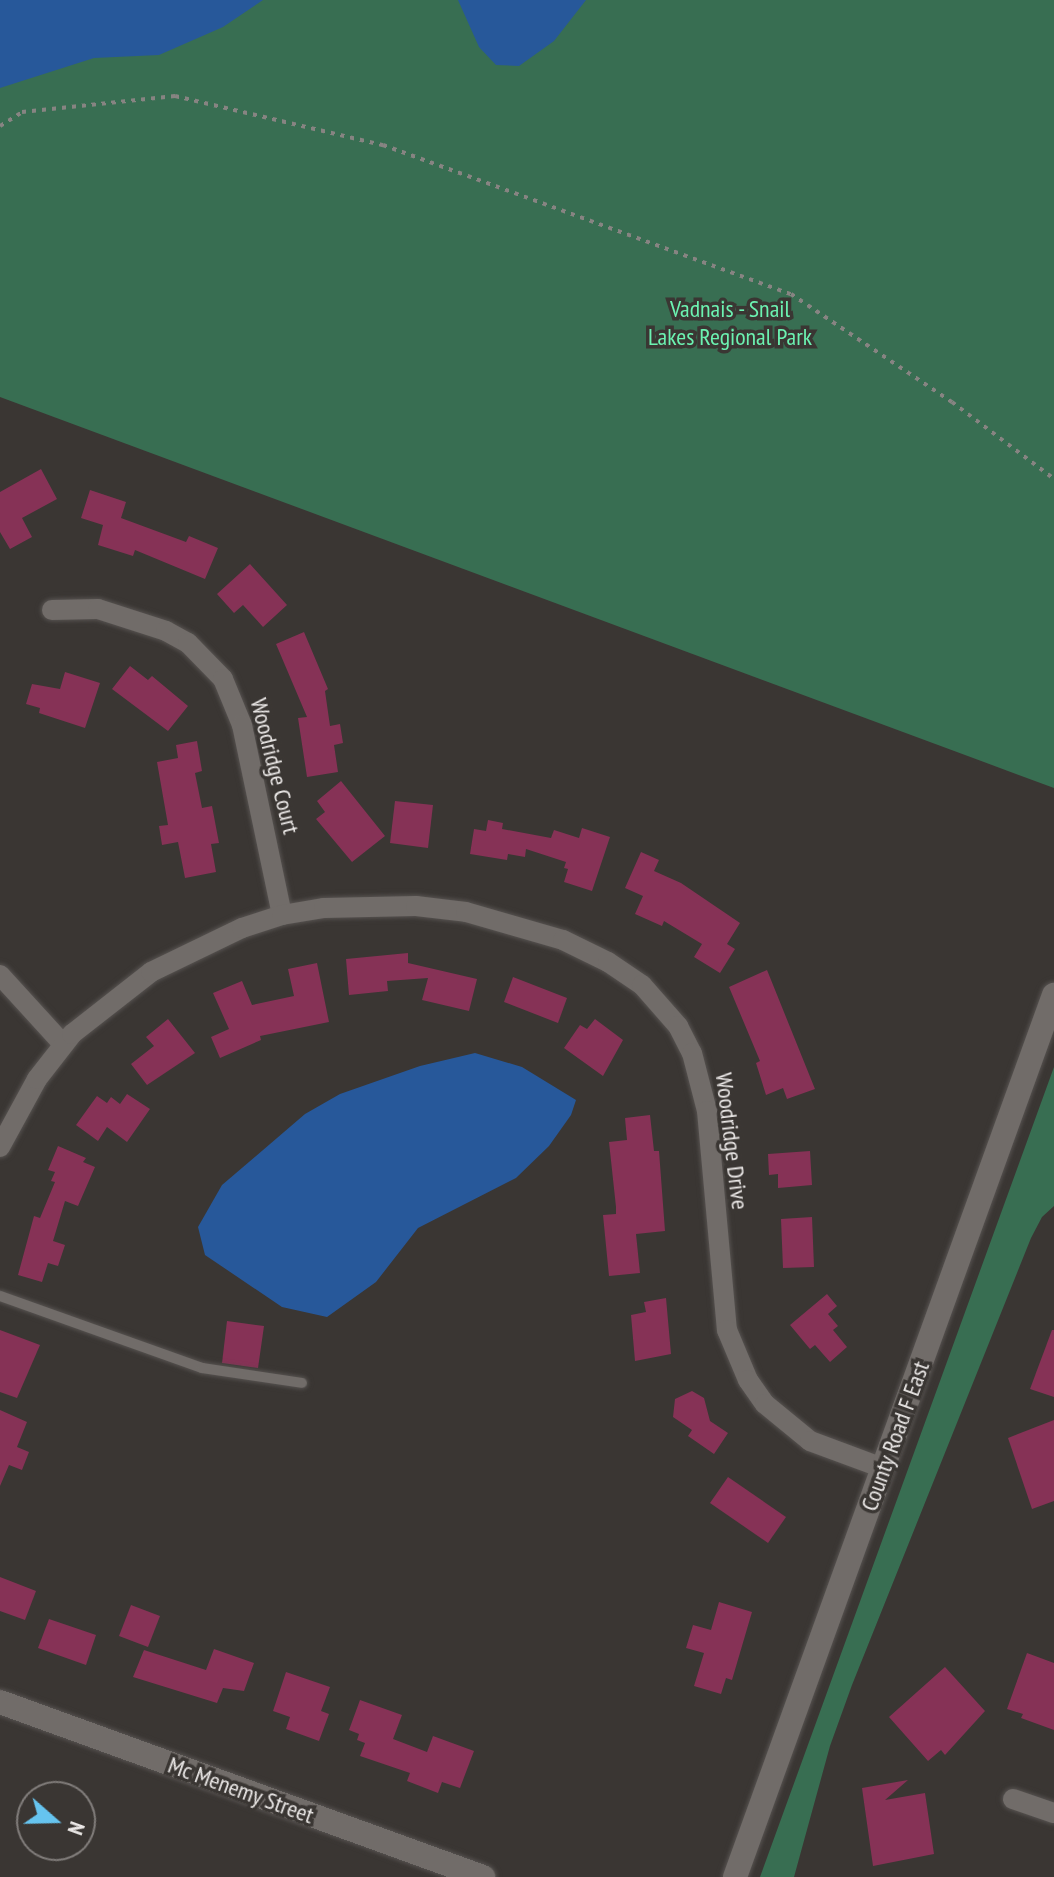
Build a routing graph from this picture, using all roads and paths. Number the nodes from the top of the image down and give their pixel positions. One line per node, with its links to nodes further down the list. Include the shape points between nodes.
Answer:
1 (0, 126): 2 (path, via 22,112 175,96 383,145 791,294 952,402)
2 (1054, 479)
3 (52, 610): 4 (street, Woodridge Court, via 98,609 166,631 188,643 223,679 242,725)
4 (282, 915): 7 (street, Woodridge Drive, via 195,947 151,972); 11 (street, Woodridge Drive, via 365,905 466,912 563,940 617,966 642,985 678,1026 702,1081 723,1305 736,1356 765,1404 786,1424 824,1447)
5 (0, 975): 7 (street)
6 (1054, 995): 11 (street, County Road F East)
7 (63, 1044): 8 (street, Woodridge Drive)
8 (0, 1147)
9 (0, 1296): 10 (lane, via 202,1368)
10 (302, 1383)
11 (883, 1468): 16 (street, County Road F East)
12 (0, 1702): 15 (street, Mc Menemy Street)
13 (1013, 1799): 14 (street)
14 (1054, 1813)
15 (483, 1877)
16 (735, 1877)

